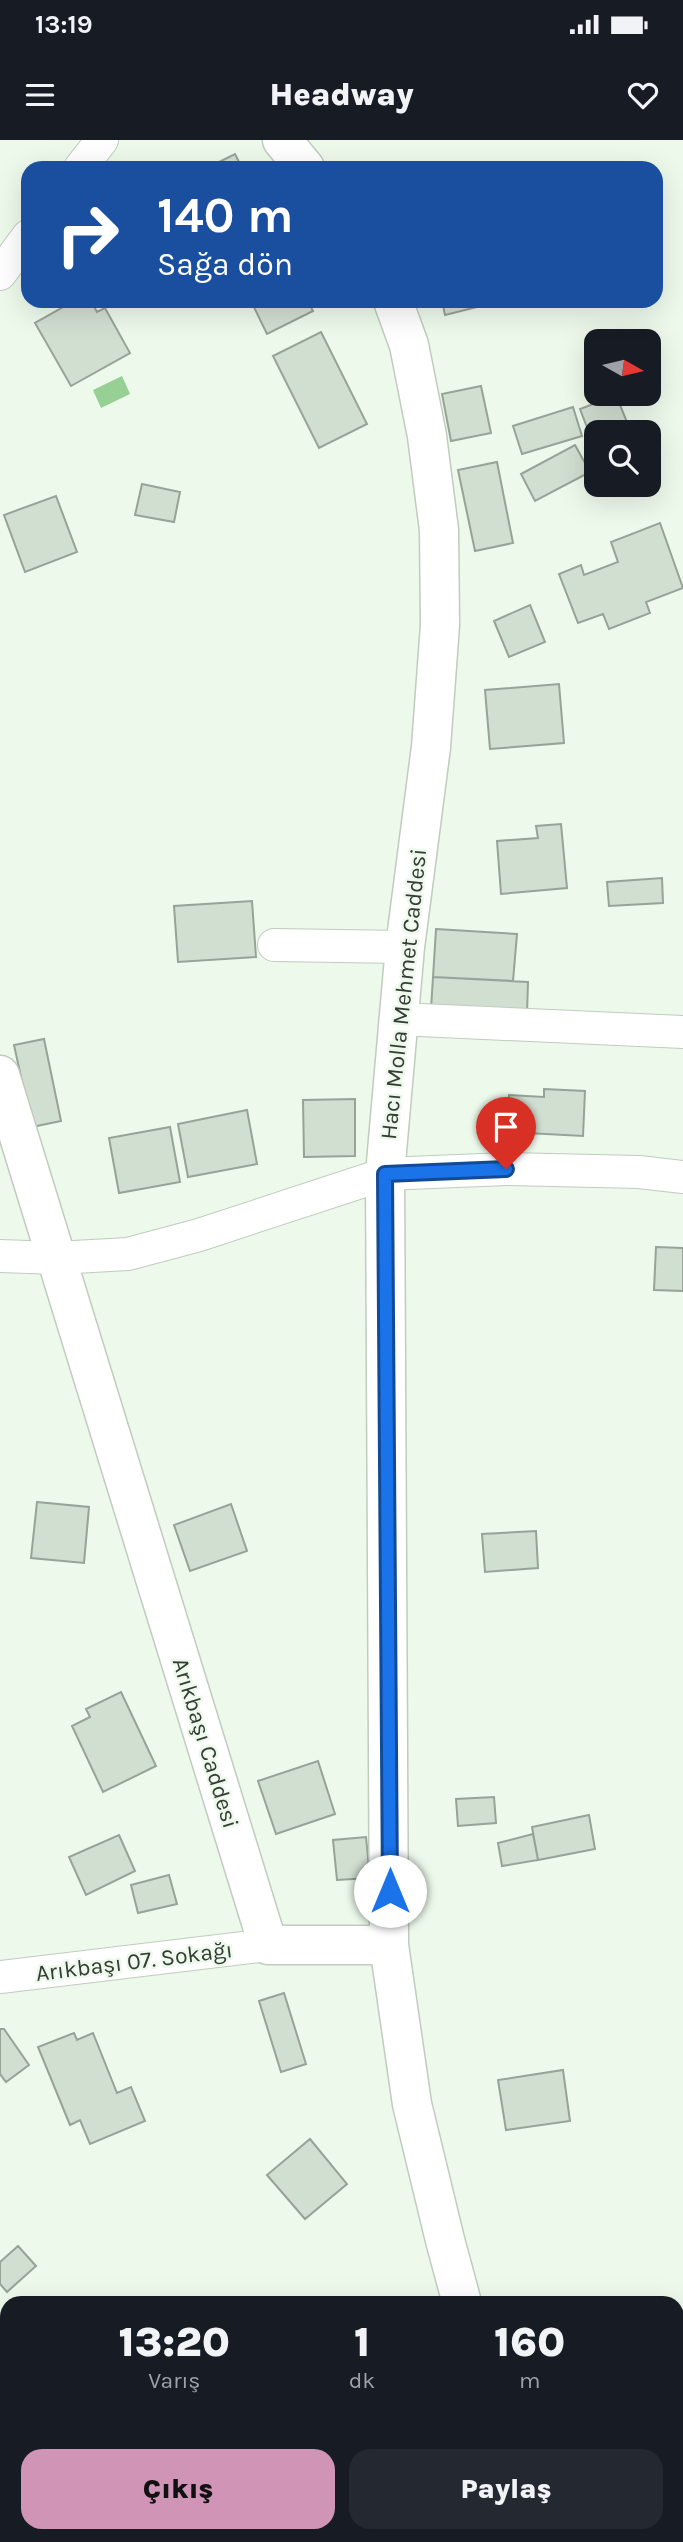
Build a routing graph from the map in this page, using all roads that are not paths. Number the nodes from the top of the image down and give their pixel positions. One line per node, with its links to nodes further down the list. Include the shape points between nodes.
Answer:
1 (102, 140): 3 (street)
2 (282, 140): 4 (street)
3 (86, 161)
4 (299, 161)
5 (21, 246): 6 (street)
6 (0, 274)
7 (396, 308): 9 (street, Hacı Molla Mehmet Caddesi, via 409,345 427,436 439,544 440,625 431,747)
8 (274, 945): 9 (street)
9 (405, 947): 10 (street, Hacı Molla Mehmet Caddesi)
10 (398, 1018): 11 (street); 13 (street, Hacı Molla Mehmet Caddesi)
11 (683, 1032)
12 (0, 1075): 16 (street, Arıkbaşı Caddesi)
13 (385, 1174): 14 (street, via 506,1169); 16 (street, via 128,1254); 18 (street, Hacı Molla Mehmet Caddesi)
14 (683, 1177)
15 (0, 1256): 16 (street)
16 (56, 1258): 17 (street, Arıkbaşı Caddesi)
17 (268, 1945): 18 (street); 19 (street, Arıkbaşı 07. Sokağı)
18 (389, 1945): 20 (street, via 412,2104)
19 (0, 1977)
20 (461, 2296)

